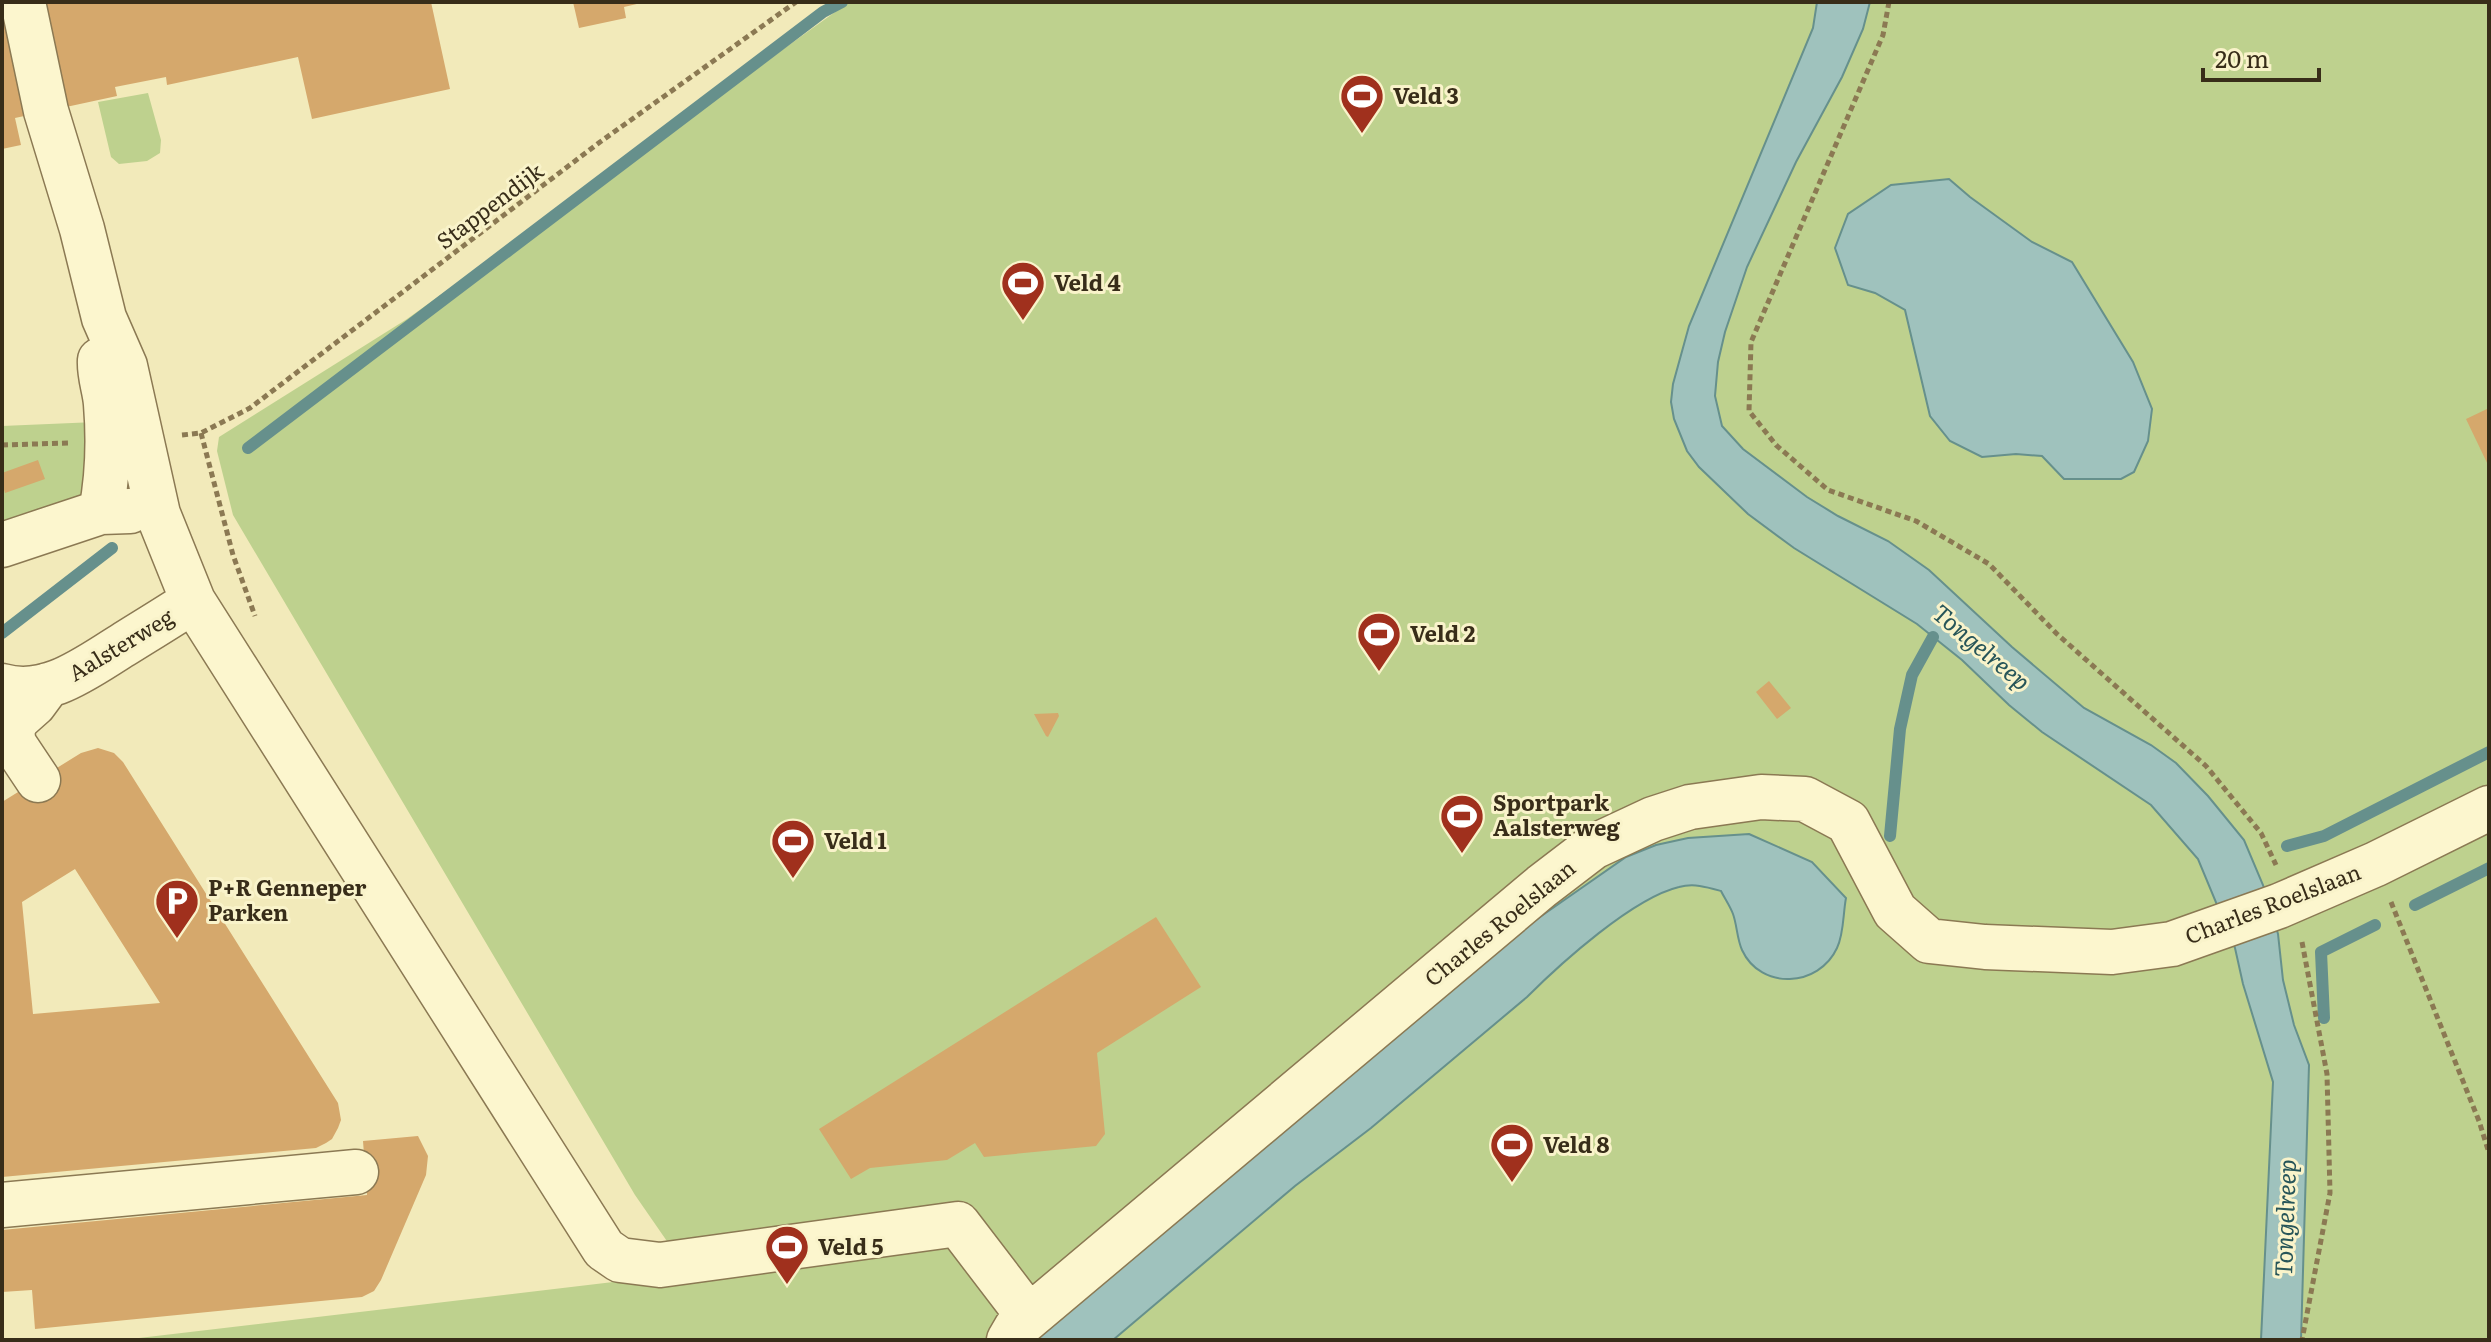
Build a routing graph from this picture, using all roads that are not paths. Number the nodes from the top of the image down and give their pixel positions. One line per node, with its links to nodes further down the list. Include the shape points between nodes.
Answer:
1 (23, 2): 2 (street, via 46,111 104,318 99,371 105,399)
2 (126, 440): 3 (street); 4 (street, Aalsterweg)
3 (101, 512): 4 (street); 5 (street)
4 (158, 514): 6 (street, Aalsterweg)
5 (2, 545)
6 (193, 601): 7 (street, Aalsterweg); 12 (street, via 604,1249 620,1260 660,1265 958,1224)
7 (20, 705): 8 (street, via 14,744)
8 (49, 773)
9 (2489, 808): 12 (street, Charles Roelslaan, via 2286,902 2172,944 2112,952 1929,941 1895,911 1848,822 1805,799 1761,797 1690,807 1653,819 1593,847 1542,886)
10 (356, 1172): 11 (street)
11 (2, 1205)
12 (1019, 1329)

